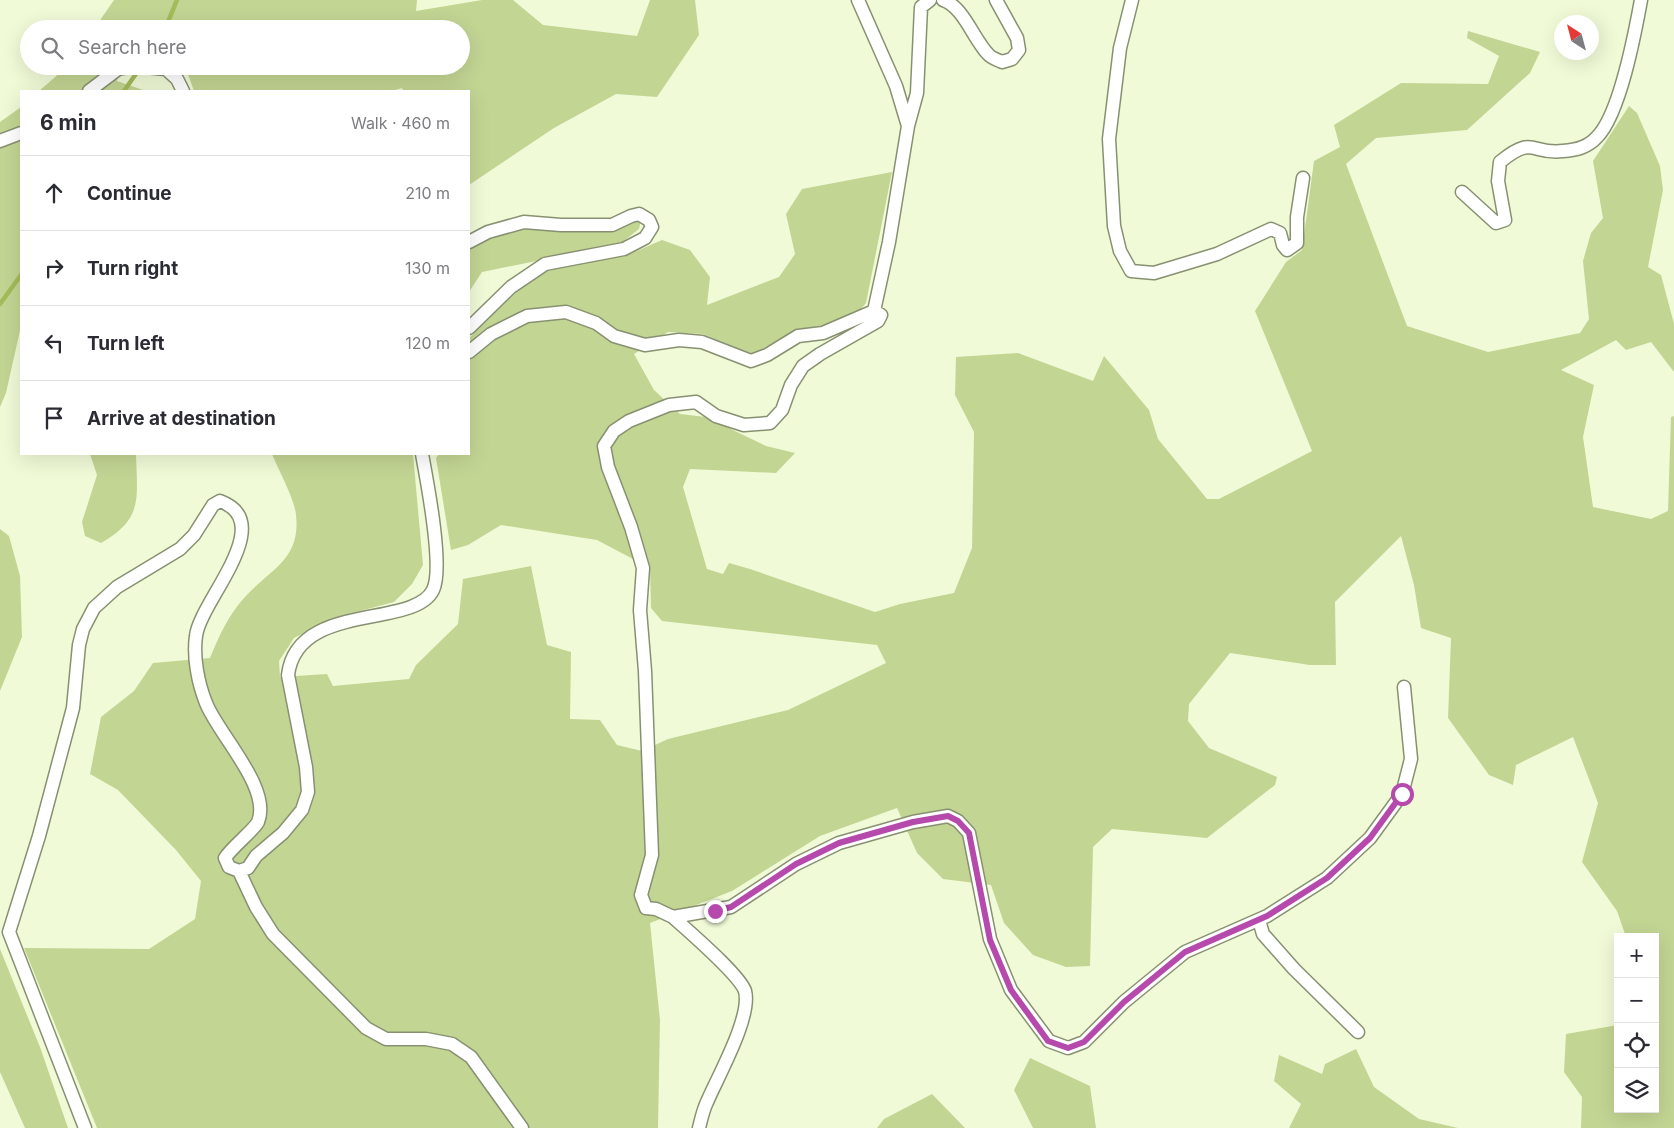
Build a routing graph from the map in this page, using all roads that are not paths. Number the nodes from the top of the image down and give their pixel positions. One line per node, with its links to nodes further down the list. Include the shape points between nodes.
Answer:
1 (858, 0): 11 (street, via 896,86)
2 (930, 0): 11 (street, via 921,6 917,93)
3 (943, 0): 4 (street, via 949,2 968,24 988,55 1002,62 1019,50 1017,38)
4 (996, 0)
5 (1132, 0): 14 (street, via 1120,48 1109,139 1114,226 1120,251 1131,272 1154,273 1217,254 1271,229 1280,233 1287,250 1297,243 1297,217)
6 (1641, 0): 15 (street, via 1620,88 1606,125 1596,138 1584,148 1556,152 1529,146 1514,151 1500,162 1498,182 1505,220 1496,223)
7 (110, 75): 9 (street)
8 (173, 75): 10 (street)
9 (90, 90)
10 (183, 90)
11 (908, 126): 17 (street)
12 (20, 134): 13 (street)
13 (0, 141)
14 (1304, 178)
15 (1462, 192)
16 (470, 241): 18 (street, via 488,232 524,222 612,225 639,214 649,220 652,227 645,238 624,249 545,264 511,287)
17 (874, 311): 19 (street, via 823,333 798,336 767,355 750,361 702,342 679,340 645,345 629,341 614,336 596,323 566,312 527,316 491,334); 23 (street, via 881,315 878,321 803,366 791,385 782,410 770,423 744,425 716,416 696,402 669,404 629,420 614,431 604,446 608,467 643,568 640,610 646,681 652,855 641,895 646,908)
18 (470, 327)
19 (470, 351)
20 (422, 455): 22 (street, via 436,565 433,591 415,606 324,630 298,647 288,675 308,792 302,810 283,833 256,856 248,868)
21 (1404, 687): 24 (street, via 1411,760 1402,794 1370,838 1327,878)
22 (239, 871): 26 (street, via 229,867 225,858 258,823 261,805 254,786 206,704 197,665 196,635 205,609 242,541 241,523 235,510 220,501 212,505 194,535 180,549 118,587 94,608 83,629 73,708 9,932); 27 (street, via 256,907 274,934 366,1028 386,1039 426,1039 452,1044 471,1057)
23 (673, 917): 24 (street, via 731,907 796,864 839,843 913,822 948,816 969,833 990,940 1011,990 1048,1041 1068,1048 1084,1042 1124,1002 1185,952); 28 (street, via 735,977 745,992 744,1013 724,1070 706,1103)
24 (1259, 920): 25 (street, via 1263,934)
25 (1358, 1032)
26 (85, 1128)
27 (522, 1128)
28 (699, 1128)

